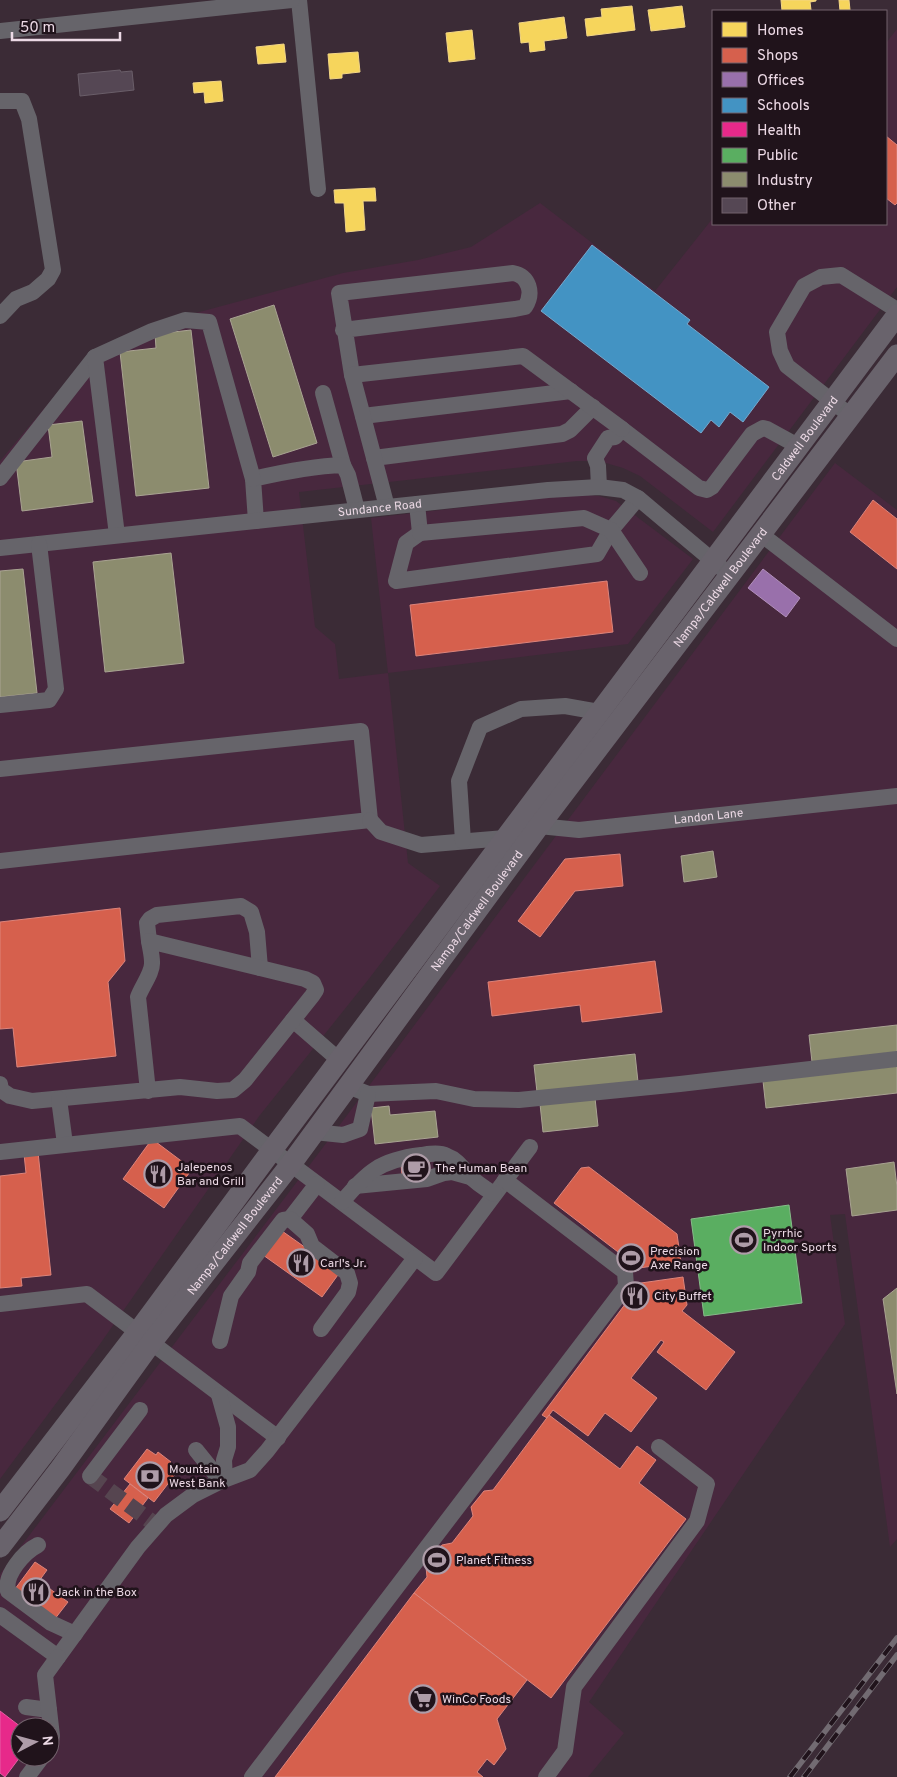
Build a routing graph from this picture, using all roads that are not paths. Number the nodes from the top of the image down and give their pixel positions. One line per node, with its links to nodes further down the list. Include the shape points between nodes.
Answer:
1 (292, 0): 3 (street)
2 (299, 0): 5 (street)
3 (0, 31)
4 (0, 101): 8 (street, via 22,101 29,119 53,270 48,279 33,292 16,299)
5 (318, 188)
6 (897, 310): 15 (street, via 841,274 821,277 804,286 777,332 780,351 787,366)
7 (897, 315): 15 (main road, Caldwell Boulevard)
8 (0, 316)
9 (343, 330): 9 (street, via 339,293 513,273 526,279 529,296 525,306 515,309); 12 (street)
10 (897, 355): 18 (main road, Nampa/Caldwell Boulevard)
11 (95, 358): 23 (street); 24 (street, via 152,331 186,320 209,322); 33 (street)
12 (352, 375): 13 (street, via 523,356); 17 (street)
13 (571, 391): 16 (street); 17 (street)
14 (323, 393): 22 (street)
15 (832, 401): 18 (street); 20 (main road, Caldwell Boulevard)
16 (593, 408): 19 (street); 21 (street, via 562,434)
17 (363, 416): 21 (street)
18 (851, 416): 34 (main road, Nampa/Caldwell Boulevard)
19 (619, 433): 20 (street, via 699,488 707,490 758,430 767,428); 25 (street, via 608,438 596,458)
20 (798, 446): 37 (main road, Caldwell Boulevard)
21 (374, 458): 28 (street)
22 (343, 465): 24 (street, via 297,469); 29 (street)
23 (0, 478)
24 (253, 479): 30 (street)
25 (599, 487): 26 (street, Sundance Road, via 623,490); 27 (street, Sundance Road)
26 (638, 498): 31 (street); 37 (street, Sundance Road)
27 (417, 504): 28 (street, Sundance Road); 32 (street)
28 (387, 507): 29 (street, Sundance Road)
29 (356, 510): 30 (street, Sundance Road)
30 (256, 520): 33 (street, Sundance Road)
31 (611, 530): 32 (street, via 584,518); 32 (street, via 597,554 396,581 406,543); 38 (street)
32 (420, 533)
33 (117, 535): 35 (street, Sundance Road)
34 (762, 535): 39 (main road, Nampa/Caldwell Boulevard); 40 (street)
35 (39, 544): 36 (street, Sundance Road); 41 (street, via 56,689 49,700)
36 (0, 548)
37 (712, 561): 39 (street, Sundance Road); 42 (main road, Nampa/Caldwell Boulevard)
38 (640, 572)
39 (731, 576): 47 (main road, Nampa/Caldwell Boulevard)
40 (897, 639)
41 (0, 705)
42 (599, 712): 45 (main road, Nampa/Caldwell Boulevard); 49 (street, via 565,706 521,709 480,727 459,781)
43 (0, 769): 46 (street, via 361,731)
44 (897, 796): 47 (street, Landon Lane, via 579,830)
45 (520, 818): 47 (street, Landon Lane); 48 (main road, Nampa/Caldwell Boulevard)
46 (370, 820): 49 (street, via 381,832 421,845); 50 (street)
47 (539, 826): 57 (main road, Nampa/Caldwell Boulevard)
48 (505, 838): 49 (street); 55 (main road, Nampa/Caldwell Boulevard)
49 (463, 841)
50 (0, 860)
51 (149, 941): 52 (street); 52 (street, via 147,923 150,918 241,906 251,912 257,932); 58 (street, via 153,963 138,997)
52 (260, 968): 53 (street, via 313,983 316,990)
53 (293, 1020): 55 (street); 58 (street, via 245,1080 232,1090 180,1087)
54 (897, 1059): 59 (street, via 520,1100 474,1099 436,1091)
55 (339, 1060): 64 (main road, Nampa/Caldwell Boulevard)
56 (0, 1084): 60 (street, via 1,1090 10,1096 32,1101)
57 (348, 1086): 59 (street); 61 (main road, Nampa/Caldwell Boulevard)
58 (148, 1091): 60 (street)
59 (368, 1094): 61 (street, via 360,1129 342,1135)
60 (60, 1099): 62 (street)
61 (314, 1132): 66 (main road, Nampa/Caldwell Boulevard)
62 (65, 1144): 64 (street, via 240,1126); 65 (street)
63 (530, 1148): 68 (street)
64 (272, 1150): 66 (street); 77 (main road, Nampa/Caldwell Boulevard)
65 (0, 1152)
66 (291, 1164): 69 (street); 77 (main road, Nampa/Caldwell Boulevard)
67 (470, 1177): 70 (street, via 452,1172 427,1179); 70 (street, via 462,1165 440,1153 400,1158 382,1164); 71 (street)
68 (505, 1180): 71 (street); 95 (street, via 624,1272 626,1286)
69 (317, 1184): 72 (street); 73 (street)
70 (355, 1186): 72 (street)
71 (494, 1194): 74 (street, via 436,1273)
72 (342, 1202): 74 (street)
73 (290, 1220): 76 (street, via 308,1234 312,1246 347,1273 350,1283 348,1292); 78 (street, via 283,1220 250,1263 248,1272 231,1296)
74 (415, 1258): 81 (street)
75 (0, 1304): 77 (street, via 86,1294)
76 (320, 1329)
77 (144, 1338): 79 (street); 86 (main road, Nampa/Caldwell Boulevard, via 40,1459); 88 (main road, Nampa/Caldwell Boulevard, via 60,1469)
78 (220, 1341)
79 (219, 1395): 81 (street); 85 (street, via 228,1426)
80 (140, 1410): 84 (street)
81 (278, 1438): 85 (street, via 250,1470)
82 (658, 1447): 96 (street, via 707,1484 697,1521 574,1687 565,1751)
83 (196, 1450): 85 (street)
84 (90, 1476)
85 (223, 1480): 90 (street, via 193,1495 166,1515 138,1547)
86 (0, 1511)
87 (38, 1545): 90 (street, via 28,1550 8,1578 8,1591 51,1624)
88 (0, 1547)
89 (0, 1614): 91 (street)
90 (75, 1634): 91 (street)
91 (58, 1657): 93 (street, via 45,1675)
92 (26, 1707): 93 (street)
93 (49, 1710): 94 (street)
94 (50, 1717)
95 (252, 1777)
96 (546, 1777)

